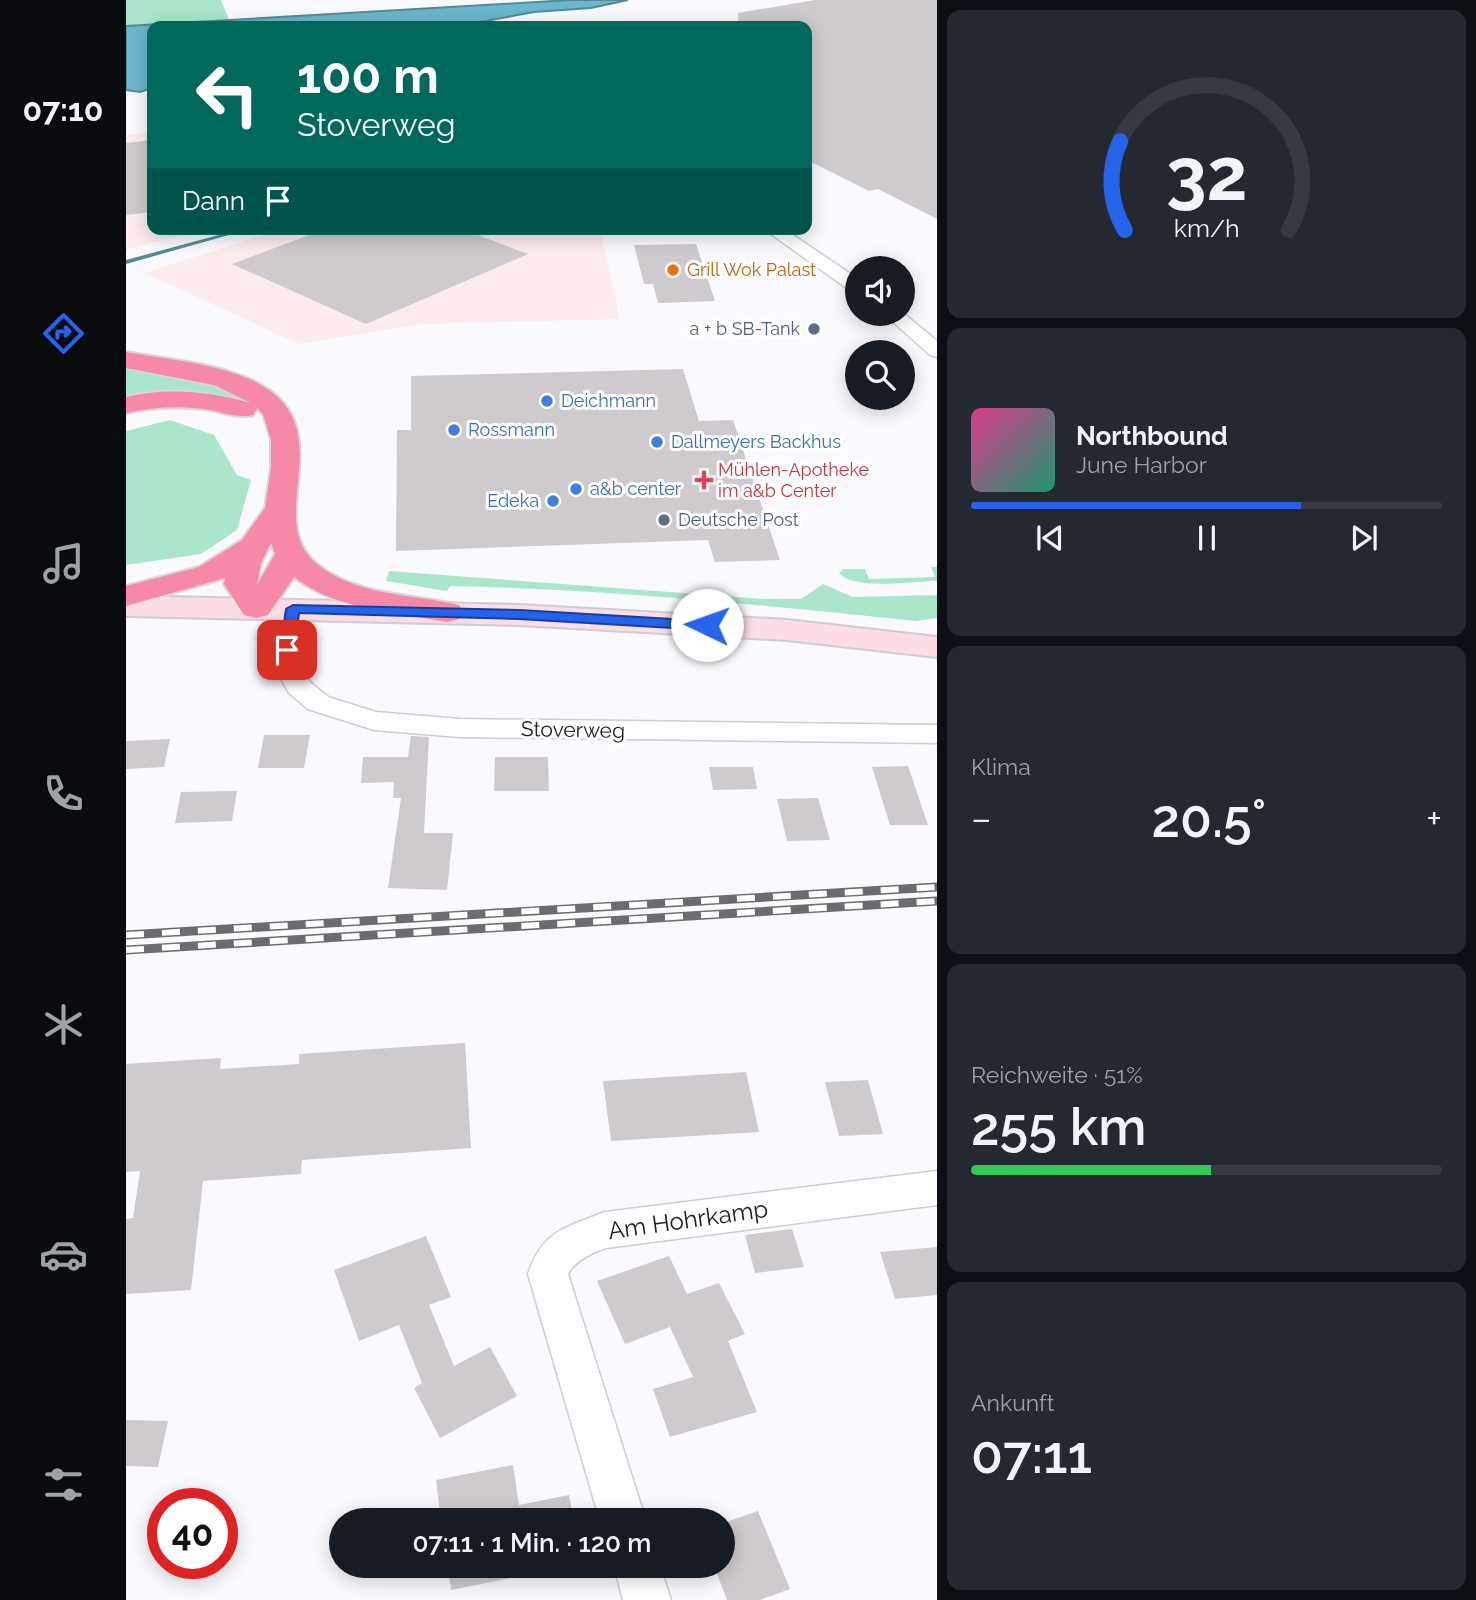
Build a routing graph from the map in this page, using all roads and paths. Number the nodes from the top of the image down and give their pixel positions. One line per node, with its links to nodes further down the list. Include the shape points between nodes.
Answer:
1 (781, 235): 2 (street)
2 (845, 279)
3 (937, 324): 4 (street)
4 (909, 327): 5 (street)
5 (937, 351)
6 (126, 360): 8 (highway, via 216,378 249,390 272,407)
7 (126, 405): 8 (highway, via 220,402)
8 (282, 430): 9 (highway, via 288,460)
9 (280, 508): 10 (highway); 11 (highway)
10 (252, 547): 12 (highway, via 210,574); 14 (highway, via 241,569 240,584)
11 (290, 554): 14 (highway, via 276,583); 16 (highway, via 318,580 354,594)
12 (126, 596)
13 (126, 606): 14 (street)
14 (256, 608): 15 (street)
15 (293, 609): 16 (street); 18 (street, Stoverweg, via 287,666 299,687 318,703 374,721 460,728)
16 (447, 612): 17 (street, via 787,630)
17 (937, 647)
18 (937, 734)
19 (937, 1188): 20 (street, Am Hohrkamp, via 605,1230 568,1244 550,1263 548,1274)
20 (619, 1508)
21 (641, 1578): 22 (street)
22 (647, 1600)

